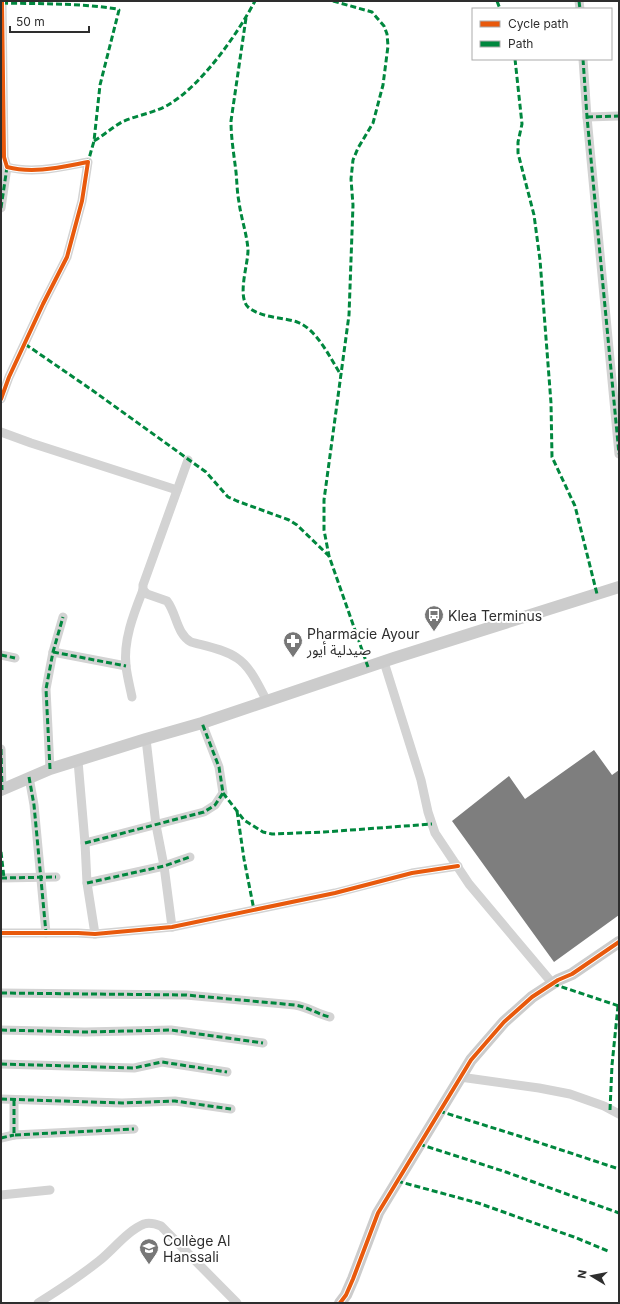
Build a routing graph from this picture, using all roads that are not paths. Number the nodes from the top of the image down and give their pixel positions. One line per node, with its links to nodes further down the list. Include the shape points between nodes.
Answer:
1 (2, 1): 5 (street)
2 (583, 60): 4 (street)
3 (619, 116): 4 (street)
4 (587, 117): 9 (street)
5 (4, 168): 6 (street); 7 (street, via 32,170 88,162 82,201 67,257 9,377)
6 (1, 208)
7 (1, 399)
8 (1, 432): 11 (street)
9 (619, 454)
10 (188, 460): 11 (street)
11 (177, 490): 13 (street)
12 (619, 587): 18 (main road)
13 (143, 590): 19 (street, via 127,643); 21 (street, via 167,601 182,633 190,642 229,653 238,659 249,670)
14 (63, 617): 15 (street)
15 (53, 652): 19 (street); 26 (street, via 46,695)
16 (1, 655): 17 (street)
17 (14, 658)
18 (384, 662): 21 (main road); 33 (street, via 435,833)
19 (126, 666): 20 (street)
20 (132, 697)
21 (268, 701): 22 (main road)
22 (202, 723): 23 (main road); 29 (street, via 219,767 223,793 215,805 204,812)
23 (146, 739): 25 (main road); 29 (street)
24 (1, 749): 28 (street)
25 (78, 761): 26 (main road); 30 (street)
26 (50, 769): 27 (main road)
27 (29, 778): 28 (main road); 36 (street, via 34,805)
28 (2, 790)
29 (156, 825): 30 (street); 32 (street)
30 (85, 843): 37 (street)
31 (190, 857): 32 (street)
32 (164, 866): 37 (street); 38 (street)
33 (458, 866): 38 (street, via 412,873 335,893); 43 (street, via 469,884)
34 (56, 877): 36 (street)
35 (1, 878): 36 (street)
36 (40, 878): 40 (street)
37 (87, 883): 41 (street)
38 (172, 927): 41 (street)
39 (1, 933): 40 (street)
40 (46, 933): 41 (street)
41 (95, 934)
42 (619, 942): 43 (main road)
43 (553, 984): 50 (main road, via 532,997 504,1022 471,1060)
44 (1, 993): 45 (street, via 186,995 301,1006)
45 (330, 1017)
46 (1, 1030): 47 (street, via 171,1030)
47 (263, 1043)
48 (1, 1064): 49 (street, via 134,1068 162,1062)
49 (228, 1072)
50 (460, 1077): 54 (street, via 570,1094); 62 (main road, via 378,1212 353,1279)
51 (1, 1099): 52 (street)
52 (14, 1100): 53 (street, via 122,1103 175,1100); 56 (street)
53 (231, 1109)
54 (619, 1114)
55 (134, 1129): 56 (street)
56 (14, 1135): 57 (street)
57 (1, 1138)
58 (50, 1190): 59 (street)
59 (1, 1195)
60 (38, 1303): 61 (street, via 99,1261 145,1223 161,1226)
61 (237, 1303)
62 (340, 1303)

